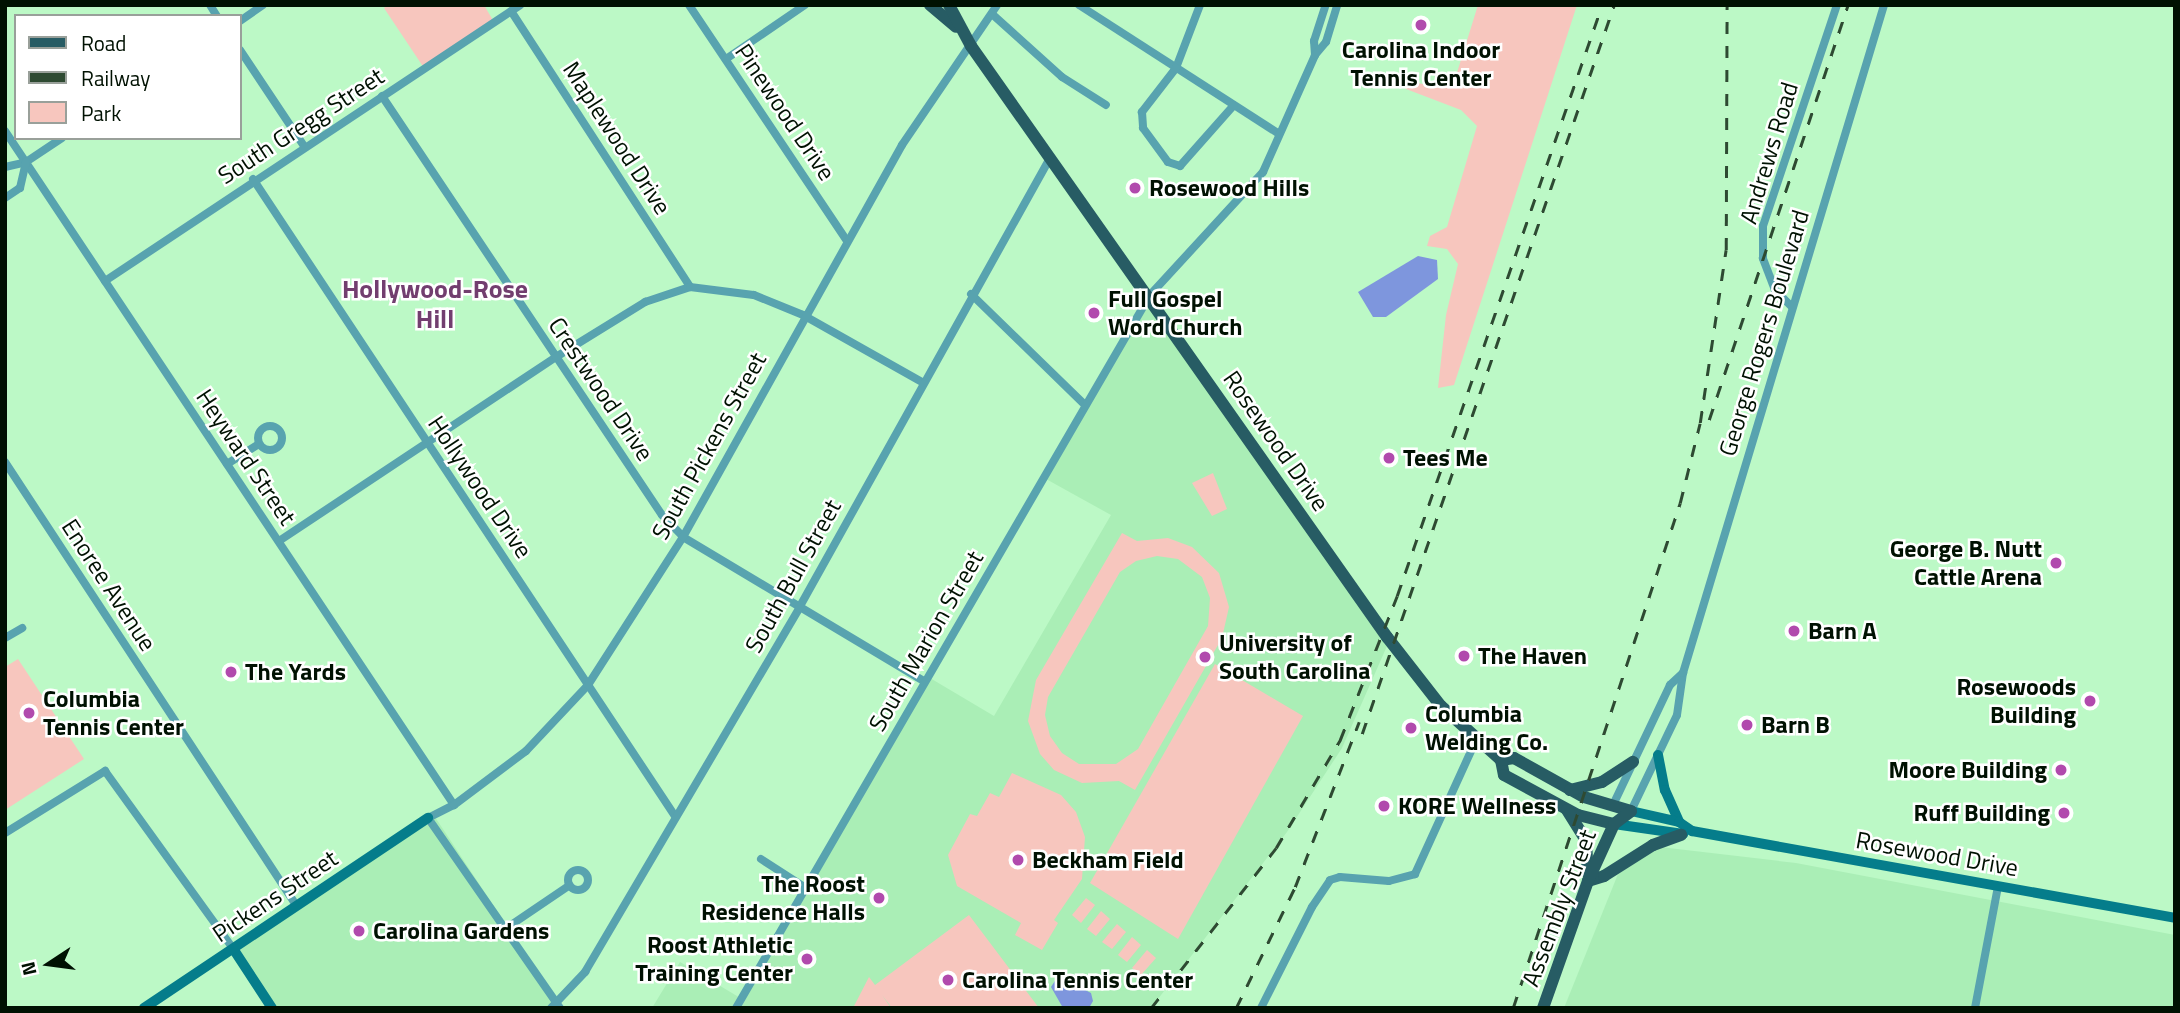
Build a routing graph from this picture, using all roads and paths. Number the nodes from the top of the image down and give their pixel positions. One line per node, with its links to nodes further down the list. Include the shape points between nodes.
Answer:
1 (263, 5): 16 (street)
2 (520, 5): 14 (street, South Gregg Street)
3 (690, 5): 21 (street, Pinewood Drive)
4 (805, 5): 21 (street)
5 (930, 5): 17 (main road, Rosewood Drive)
6 (949, 5): 17 (main road, Rosewood Drive)
7 (997, 5): 15 (street)
8 (1079, 5): 22 (street)
9 (1326, 5): 20 (street, via 1314,41)
10 (1337, 5): 20 (street, via 1326,42)
11 (1837, 5): 40 (street, Andrews Road, via 1763,226 1763,258 1775,290)
12 (1884, 5): 40 (street, George Rogers Boulevard)
13 (1197, 6): 22 (street)
14 (511, 11): 23 (street, South Gregg Street); 37 (street, Maplewood Drive)
15 (992, 14): 18 (street); 24 (street, via 1062,77)
16 (242, 20)
17 (959, 30): 18 (main road, Rosewood Drive)
18 (971, 46): 30 (main road, Rosewood Drive); 35 (street, South Pickens Street, via 902,145)
19 (242, 53): 29 (street)
20 (1315, 55): 27 (street, South Marion Street)
21 (726, 59): 35 (street, Pinewood Drive)
22 (1176, 68): 25 (street); 25 (street, via 1140,121 1168,162 1186,164)
23 (382, 96): 29 (street, South Gregg Street); 42 (street, Crestwood Drive)
24 (1106, 106)
25 (1234, 106): 27 (street)
26 (5, 131): 31 (street, Heyward Street)
27 (1279, 134): 39 (street, South Marion Street, via 1263,172)
28 (59, 140): 31 (street)
29 (304, 146): 33 (street, South Gregg Street)
30 (1050, 158): 38 (street, South Bull Street); 39 (main road, Rosewood Drive)
31 (26, 162): 32 (street); 34 (street, via 20,188); 36 (street, Heyward Street)
32 (5, 167)
33 (253, 179): 36 (street, South Gregg Street); 45 (street, Hollywood Drive)
34 (5, 198)
35 (848, 241): 41 (street, South Pickens Street)
36 (105, 281): 48 (street, Heyward Street)
37 (690, 287): 41 (street, via 754,295); 42 (street, via 645,302)
38 (971, 294): 43 (street, South Bull Street); 44 (street)
39 (1150, 295): 44 (street, South Marion Street); 58 (main road, Rosewood Drive, via 1387,637 1441,706)
40 (1793, 307): 55 (street, George Rogers Boulevard)
41 (803, 315): 43 (street); 50 (street, South Pickens Street)
42 (556, 357): 45 (street); 50 (street, Crestwood Drive, via 662,515)
43 (922, 382): 52 (street, South Bull Street)
44 (1083, 403): 56 (street, South Marion Street)
45 (427, 442): 51 (street); 57 (street, Hollywood Drive)
46 (258, 445): 48 (street)
47 (5, 462): 49 (street, Enoree Avenue)
48 (227, 464): 51 (street, Heyward Street)
49 (9, 477): 77 (street, Enoree Avenue)
50 (684, 537): 52 (street, Crestwood Drive); 57 (street, South Pickens Street)
51 (279, 541): 63 (street, Heyward Street)
52 (799, 608): 56 (street, Crestwood Drive); 67 (street, South Bull Street)
53 (22, 628): 54 (street)
54 (5, 639)
55 (1683, 673): 59 (street, George Rogers Boulevard, via 1677,715); 61 (street, George Rogers Boulevard, via 1670,685)
56 (923, 681): 76 (street, South Marion Street)
57 (587, 685): 63 (street, South Pickens Street, via 526,751); 67 (street, Hollywood Drive)
58 (1476, 740): 60 (main road, Rosewood Drive); 85 (street, via 1415,874 1389,881 1331,880 1311,907)
59 (1658, 755): 66 (street, George Rogers Boulevard); 70 (main road, via 1665,790)
60 (1501, 760): 62 (main road, Rosewood Drive, via 1514,758); 65 (main road, Rosewood Drive, via 1504,775)
61 (1633, 762): 62 (main road, via 1602,782); 64 (street, George Rogers Boulevard)
62 (1570, 790): 64 (main road, Rosewood Drive)
63 (454, 805): 68 (street, South Pickens Street)
64 (1613, 806): 66 (main road, Rosewood Drive); 69 (main road, Assembly Street)
65 (1567, 809): 69 (main road, Rosewood Drive); 73 (main road, via 1587,840)
66 (1631, 811): 69 (main road, Assembly Street); 70 (main road, Rosewood Drive)
67 (675, 816): 81 (street, South Bull Street, via 585,972)
68 (428, 818): 77 (main road, Pickens Street); 79 (street)
69 (1614, 824): 70 (main road, Rosewood Drive); 73 (main road, Assembly Street)
70 (1684, 829): 73 (main road); 75 (main road, Rosewood Drive)
71 (5, 833): 80 (street, via 105,771)
72 (761, 859): 76 (street)
73 (1588, 881): 86 (main road, Assembly Street)
74 (570, 885): 79 (street)
75 (1998, 886): 78 (main road, Rosewood Drive); 87 (street)
76 (806, 888): 84 (street, South Marion Street)
77 (296, 905): 80 (main road, Pickens Street)
78 (2175, 918)
79 (505, 929): 81 (street)
80 (234, 950): 82 (main road, Pickens Street); 83 (main road)
81 (556, 1006)
82 (144, 1008)
83 (272, 1008)
84 (736, 1008)
85 (1261, 1008)
86 (1543, 1008)
87 (1975, 1008)

